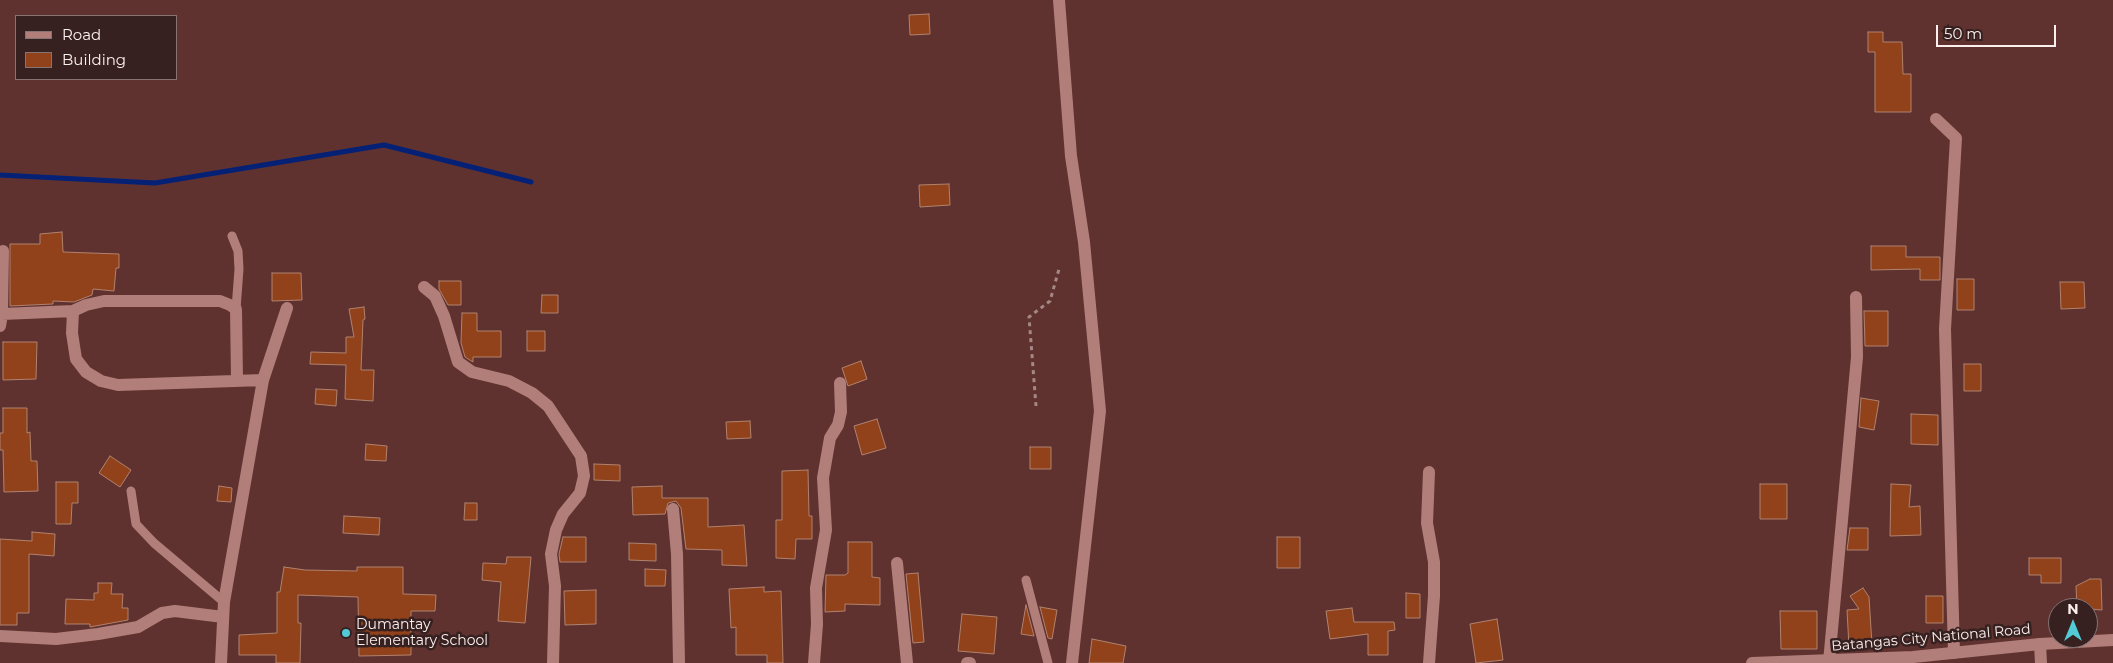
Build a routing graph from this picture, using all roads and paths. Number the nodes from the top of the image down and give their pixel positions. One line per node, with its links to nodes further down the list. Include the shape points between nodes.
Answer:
1 (1059, 0): 35 (street, via 1071,156 1084,242 1100,411)
2 (1936, 120): 26 (street, via 1956,138 1946,329)
3 (232, 236): 9 (lane, via 238,251 239,269)
4 (3, 251): 11 (street)
5 (1059, 269): 15 (path, via 1050,301 1029,317)
6 (424, 287): 30 (street, via 435,296 458,362 472,372 509,382 532,393 548,406 581,456 584,476 580,493 563,514 551,554 555,586)
7 (1856, 298): 28 (street, via 1855,383)
8 (286, 308): 13 (street)
9 (236, 309): 10 (street, via 220,302 104,302); 12 (street)
10 (73, 311): 11 (street); 12 (street, via 76,359 86,372 101,381 118,385)
11 (1, 320)
12 (237, 380): 13 (street)
13 (263, 380): 21 (street)
14 (840, 383): 32 (street, via 841,412 830,438 823,478 826,530 816,588)
15 (1036, 406)
16 (1429, 472): 36 (street, via 1427,523 1434,562 1434,596)
17 (131, 491): 21 (lane, via 136,524)
18 (673, 509): 31 (street)
19 (897, 564): 33 (street)
20 (1026, 580): 34 (lane)
21 (224, 602): 22 (street)
22 (223, 618): 23 (street, via 175,611 162,613 138,627 98,634 56,639); 29 (street)
23 (0, 636)
24 (2113, 640): 25 (street, Batangas City National Road)
25 (2040, 644): 26 (street, Batangas City National Road); 38 (street)
26 (1954, 653): 27 (street, Batangas City National Road)
27 (1913, 660): 28 (street, Batangas City National Road)
28 (1829, 662): 37 (street, Batangas City National Road)
29 (222, 663)
30 (553, 663)
31 (679, 663)
32 (814, 663)
33 (907, 663)
34 (1048, 663)
35 (1072, 663)
36 (1429, 663)
37 (1752, 663)
38 (2040, 663)

